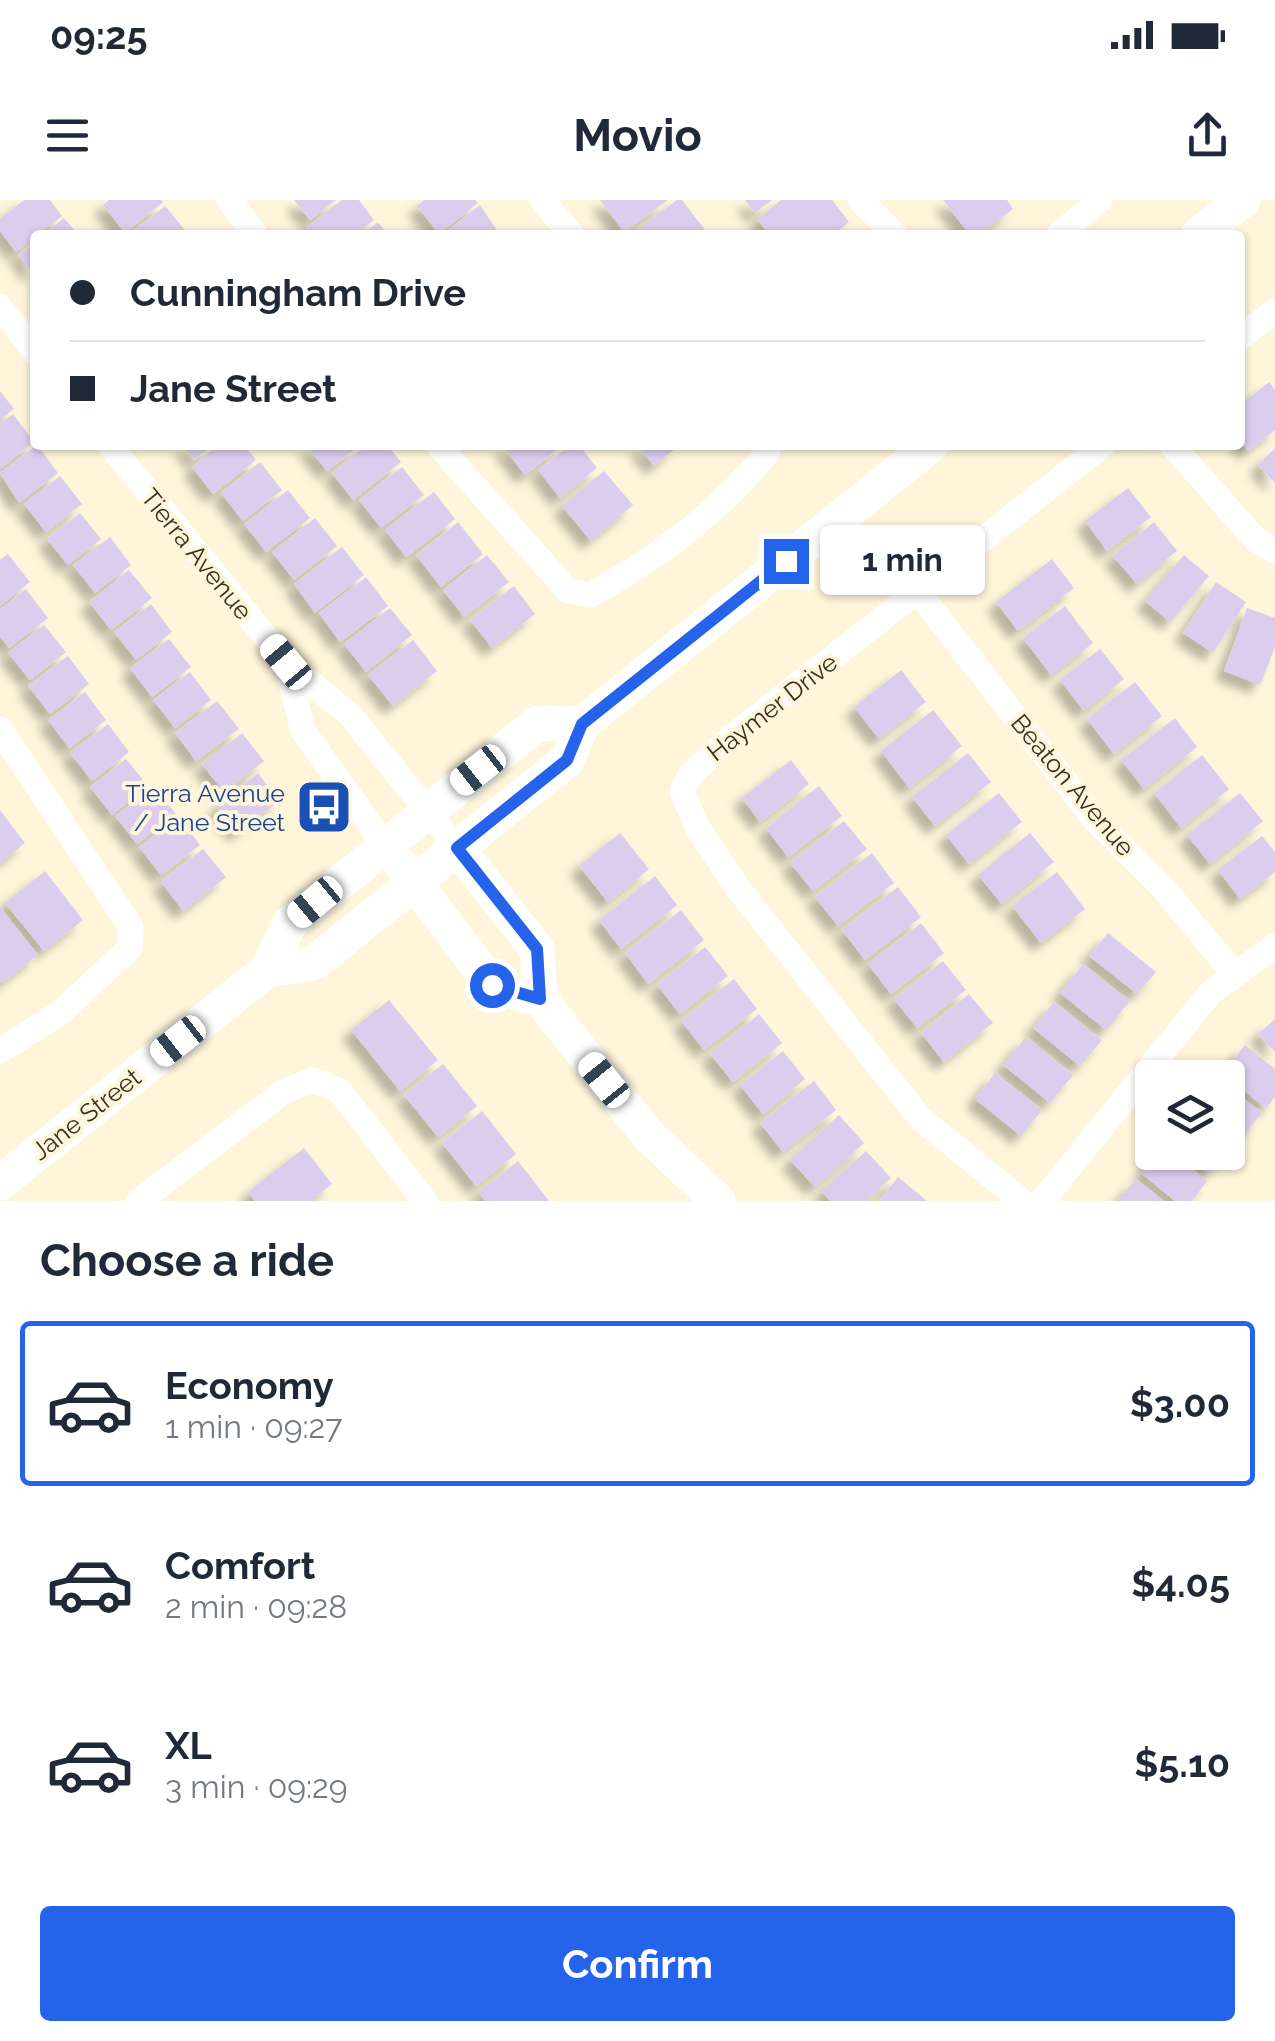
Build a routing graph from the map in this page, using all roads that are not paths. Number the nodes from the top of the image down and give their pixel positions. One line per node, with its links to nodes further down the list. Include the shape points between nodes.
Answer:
1 (229, 200): 6 (street)
2 (542, 200): 7 (street)
3 (860, 200): 8 (street)
4 (1100, 200): 9 (street)
5 (1243, 200): 10 (main road)
6 (252, 230)
7 (568, 230)
8 (890, 230)
9 (1064, 230)
10 (1204, 230)
11 (0, 306): 14 (street)
12 (1275, 311): 13 (street)
13 (1245, 334)
14 (30, 345)
15 (114, 450): 23 (street, Tierra Avenue)
16 (442, 450): 17 (street, via 568,591 590,595 698,526 741,486)
17 (767, 450)
18 (925, 450): 24 (main road, Jane Street)
19 (1097, 450): 22 (street, Haymer Drive)
20 (1176, 450): 21 (street, via 1256,539)
21 (1275, 551)
22 (919, 593): 32 (street, Beaton Avenue, via 1096,820); 39 (street, Haymer Drive, via 730,738 682,791 739,890 920,1118)
23 (286, 662): 26 (street, Tierra Avenue, via 351,716); 27 (street, Tierra Avenue, via 303,731)
24 (582, 724): 26 (main road, Jane Street, via 538,723); 28 (main road, Jane Street, via 567,760)
25 (0, 729): 34 (street, via 132,935 130,948 60,1013)
26 (427, 810): 27 (main road, Jane Street); 28 (street, Tierra Avenue)
27 (385, 844): 29 (main road); 31 (main road, Jane Street, via 290,923)
28 (457, 848): 29 (main road, Jane Street); 33 (main road, via 537,949)
29 (415, 883): 31 (main road, Jane Street, via 314,963); 33 (main road, via 492,985)
30 (1275, 946): 32 (street)
31 (267, 970): 35 (main road, Jane Street)
32 (1233, 973): 40 (street)
33 (540, 999): 38 (main road, via 648,1135)
34 (0, 1051)
35 (0, 1183)
36 (139, 1201): 37 (street, via 283,1092 313,1080 338,1090)
37 (425, 1201)
38 (718, 1201)
39 (1022, 1201)
40 (1042, 1201)

